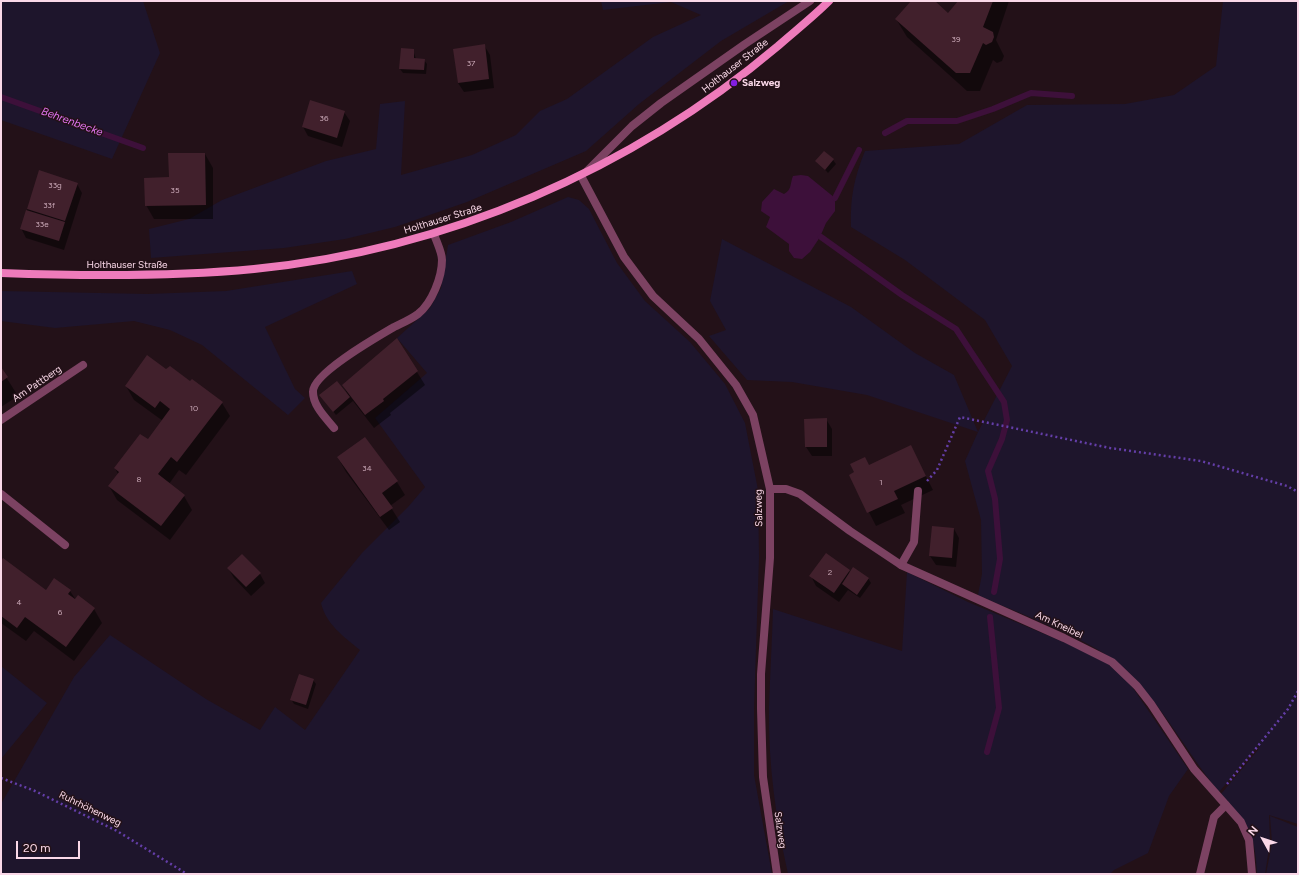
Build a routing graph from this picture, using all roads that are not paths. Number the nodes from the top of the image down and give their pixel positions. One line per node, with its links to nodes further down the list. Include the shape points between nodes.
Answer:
1 (810, 1): 3 (street, via 661,103 632,126)
2 (829, 1): 3 (street, Holthauser Straße, via 734,82 664,129)
3 (581, 176): 4 (street, Holthauser Straße, via 477,220); 9 (street, Salzweg, via 624,257 653,296 699,339 736,385 753,415)
4 (434, 234): 5 (street, Holthauser Straße, via 343,256 255,269 167,275); 8 (street, via 442,258 440,272 428,303 419,313 328,370 315,383 312,391 314,400)
5 (1, 273)
6 (83, 365): 7 (street, Am Pattberg)
7 (1, 420)
8 (334, 428)
9 (770, 489): 13 (street, Am Kneibel, via 786,489 800,494); 15 (street, Salzweg, via 770,558 761,709 763,777)
10 (918, 491): 13 (street, via 914,542)
11 (1, 494): 12 (street)
12 (65, 545)
13 (901, 565): 14 (street, Am Kneibel, via 1112,662 1142,692 1194,769)
14 (1226, 804): 16 (street, via 1214,817); 17 (street, Am Kneibel, via 1241,822 1249,840)
15 (777, 874)
16 (1200, 874)
17 (1252, 874)

